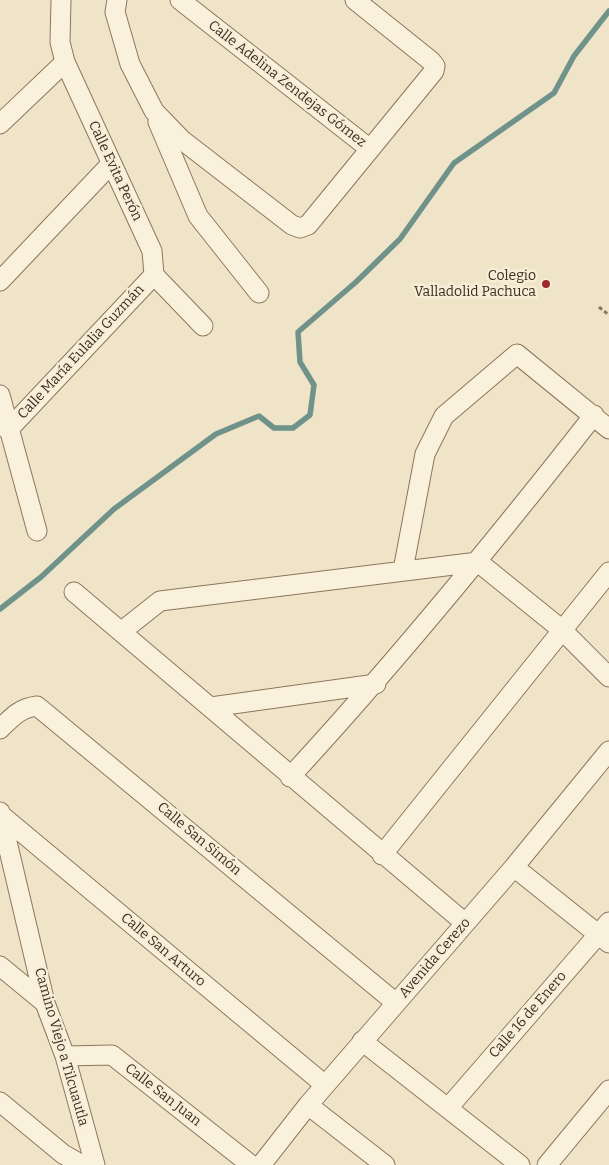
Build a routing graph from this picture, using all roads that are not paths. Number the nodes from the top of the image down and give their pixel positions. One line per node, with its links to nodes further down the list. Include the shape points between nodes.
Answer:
1 (60, 0): 5 (street, Calle Evita Perón, via 60,42)
2 (117, 0): 6 (street, via 115,12 130,64)
3 (180, 0): 8 (street, Calle Adelina Zendejas Gómez)
4 (355, 0): 8 (street, via 435,66)
5 (64, 62): 7 (street); 9 (street, Calle Evita Perón)
6 (154, 111): 8 (street, via 182,140 300,228 308,226); 12 (street, via 198,216)
7 (0, 124)
8 (370, 149)
9 (110, 165): 10 (street, Calle Evita Perón, via 152,251); 11 (street)
10 (154, 275): 13 (street); 17 (street, Calle María Eulalia Guzmán)
11 (0, 281)
12 (259, 293)
13 (203, 326)
14 (0, 395): 17 (street)
15 (594, 415): 16 (street); 19 (street); 20 (street, via 517,354 444,416 425,454)
16 (609, 429)
17 (8, 430): 18 (street)
18 (37, 531)
19 (478, 562): 20 (street); 23 (street); 26 (street)
20 (403, 570): 24 (street, via 160,601)
21 (609, 572): 23 (street)
22 (74, 592): 24 (street)
23 (561, 629): 25 (street); 32 (street)
24 (122, 631): 27 (street)
25 (609, 676)
26 (376, 684): 27 (street); 30 (street)
27 (211, 707): 30 (street)
28 (0, 729): 38 (street, Calle San Simón, via 14,714 26,707 38,706)
29 (609, 751): 33 (street, Avenida Cerezo)
30 (290, 777): 32 (street)
31 (0, 813): 37 (street, Camino Viejo a Tilcuautla); 41 (street, Calle San Arturo)
32 (382, 855): 34 (street)
33 (514, 867): 34 (street, Avenida Cerezo); 35 (street)
34 (465, 923): 38 (street, Avenida Cerezo)
35 (605, 933): 45 (street, Calle 16 de Enero)
36 (0, 966): 37 (street)
37 (45, 1003): 40 (street, Camino Viejo a Tilcuautla)
38 (396, 1003): 39 (street, Avenida Cerezo)
39 (362, 1041): 41 (street, Avenida Cerezo); 45 (street)
40 (66, 1056): 47 (street, Camino Viejo a Tilcuautla); 48 (street, Calle San Juan, via 112,1055)
41 (325, 1085): 44 (street, Avenida Cerezo)
42 (609, 1090): 52 (street)
43 (0, 1102): 46 (street, via 63,1154)
44 (308, 1105): 49 (street, Avenida Cerezo); 50 (street)
45 (448, 1108): 51 (street)
46 (82, 1165)
47 (95, 1165)
48 (251, 1165)
49 (261, 1165)
50 (385, 1165)
51 (520, 1165)
52 (547, 1165)

